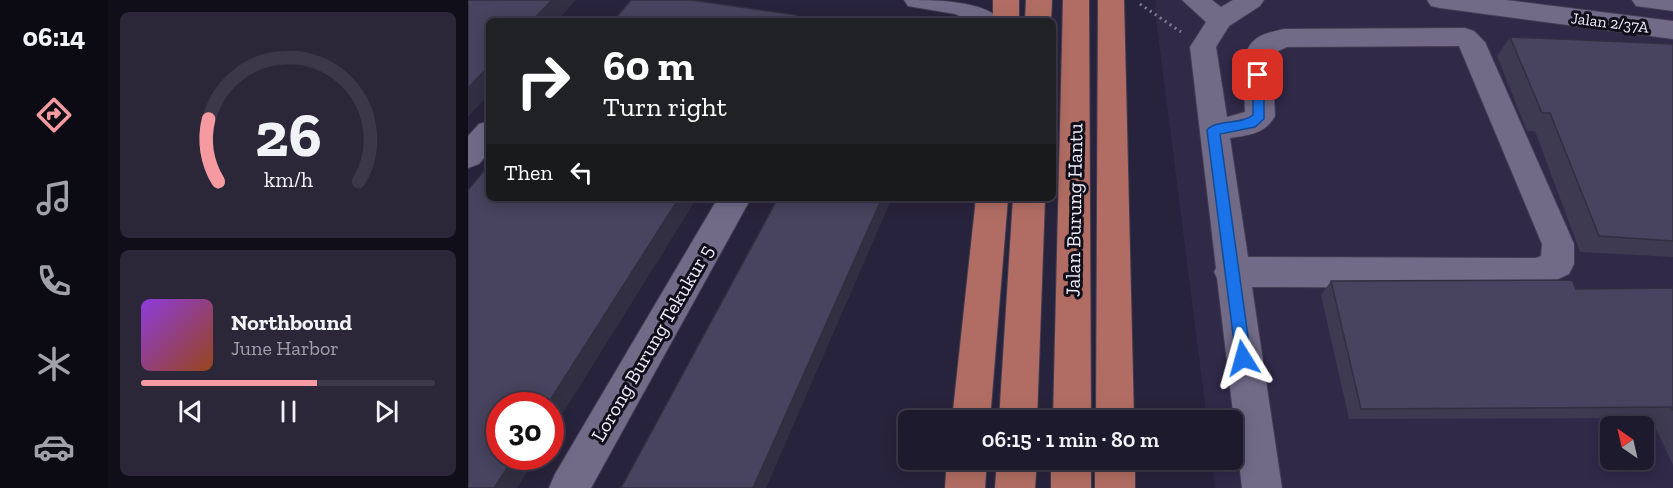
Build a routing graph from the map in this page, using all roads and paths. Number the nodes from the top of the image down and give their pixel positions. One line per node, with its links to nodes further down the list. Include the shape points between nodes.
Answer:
1 (917, 0): 13 (street, via 966,9)
2 (1006, 0): 14 (main road)
3 (1038, 0): 15 (main road)
4 (1076, 0): 28 (main road, Jalan Burung Hantu)
5 (1110, 0): 29 (main road)
6 (1134, 0): 18 (path)
7 (1195, 0): 16 (street)
8 (1251, 0): 16 (street)
9 (1440, 0): 12 (street, Jalan 2/37A)
10 (1645, 0): 11 (street)
11 (1673, 3)
12 (1589, 10): 17 (street, Jalan 2/37A)
13 (985, 18)
14 (1006, 18)
15 (1038, 18)
16 (1220, 20): 18 (street)
17 (1673, 30)
18 (1203, 47): 19 (street)
19 (1213, 130): 25 (street); 25 (street, via 1250,124 1260,116 1258,54 1275,41 1465,37 1472,42 1558,244 1557,264 1539,273)
20 (486, 135): 21 (street)
21 (468, 156)
22 (733, 201): 32 (street, Lorong Burung Tekukur 5)
23 (993, 201): 26 (main road)
24 (1029, 201): 27 (main road)
25 (1231, 272): 35 (street)
26 (972, 410)
27 (1018, 410)
28 (1072, 410)
29 (1115, 410)
30 (966, 470): 33 (main road)
31 (1115, 470): 34 (main road)
32 (569, 488)
33 (965, 488)
34 (1115, 488)
35 (1262, 488)

